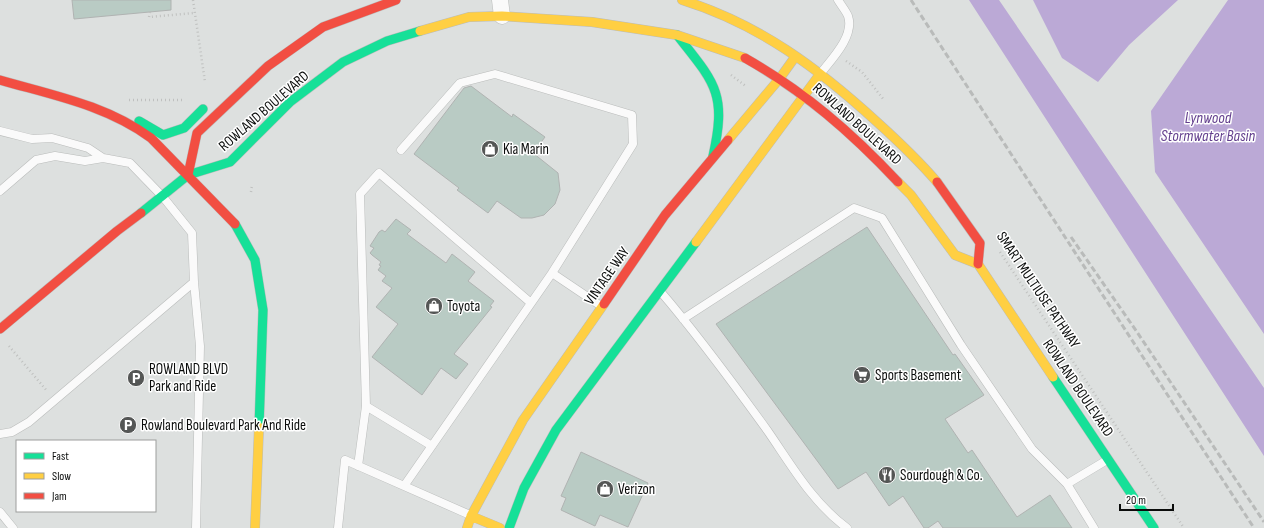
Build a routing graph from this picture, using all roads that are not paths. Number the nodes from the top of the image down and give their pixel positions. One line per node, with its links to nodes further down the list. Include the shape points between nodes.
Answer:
1 (396, 0): 8 (main road, ROWLAND BOULEVARD, via 323,27)
2 (500, 0): 5 (street)
3 (682, 0): 7 (main road, ROWLAND BOULEVARD, via 759,31)
4 (838, 0): 10 (lane, via 848,17 846,38)
5 (502, 16): 6 (main road, ROWLAND BOULEVARD, via 592,22); 20 (main road, ROWLAND BOULEVARD, via 461,19 387,41 344,62 290,102 230,162)
6 (677, 35): 11 (main road, ROWLAND BOULEVARD, via 742,56); 19 (main road, via 711,79 720,103 719,131)
7 (795, 57): 10 (main road, ROWLAND BOULEVARD); 11 (main road, VINTAGE WAY)
8 (278, 58): 9 (main road); 20 (main road, ROWLAND BOULEVARD, via 197,133)
9 (260, 60)
10 (820, 74): 13 (main road); 23 (main road, ROWLAND BOULEVARD, via 889,134 936,182 980,243)
11 (780, 78): 13 (main road, ROWLAND BOULEVARD); 19 (main road, VINTAGE WAY)
12 (0, 80): 15 (main road, via 89,105)
13 (804, 94): 23 (main road, ROWLAND BOULEVARD, via 871,153 911,195 955,255); 26 (main road)
14 (209, 102): 15 (main road, via 184,128 164,135 138,120)
15 (126, 122): 20 (main road, via 150,138)
16 (0, 131): 18 (lane, via 32,139 52,138 88,148)
17 (401, 150): 24 (lane, via 460,83 495,74 632,115 633,144)
18 (103, 158): 21 (lane, via 85,161 55,156 36,160); 22 (lane, via 130,164)
19 (711, 161): 28 (main road, VINTAGE WAY, via 666,215)
20 (188, 175): 22 (main road, ROWLAND BOULEVARD); 42 (main road, via 238,227 255,260 263,310)
21 (0, 191)
22 (163, 197): 25 (lane, via 192,233); 30 (main road, ROWLAND BOULEVARD, via 117,231)
23 (978, 264): 34 (main road, ROWLAND BOULEVARD)
24 (552, 273): 27 (lane); 28 (lane)
25 (194, 282): 32 (lane, via 29,422 12,432); 41 (lane, via 200,346)
26 (660, 290): 29 (lane); 46 (main road, via 556,430 524,488)
27 (531, 303): 31 (lane, via 379,173 360,194); 33 (lane)
28 (602, 307): 39 (main road, VINTAGE WAY, via 523,420)
29 (683, 319): 36 (lane, via 854,208 882,218 961,345 1032,449); 47 (lane, via 767,430 796,475 822,507)
30 (0, 329)
31 (366, 406): 33 (lane); 35 (lane)
32 (0, 434)
33 (432, 446): 37 (lane)
34 (1108, 459): 36 (lane); 49 (main road, ROWLAND BOULEVARD)
35 (358, 466): 37 (lane); 43 (lane, via 345,460)
36 (1067, 484): 48 (lane)
37 (404, 486): 39 (lane)
38 (0, 512): 40 (lane)
39 (471, 516): 44 (main road, VINTAGE WAY); 45 (main road)
40 (14, 528)
41 (196, 528)
42 (255, 528)
43 (338, 528)
44 (467, 528)
45 (500, 528)
46 (509, 528)
47 (847, 528)
48 (1094, 528)
49 (1154, 528)

